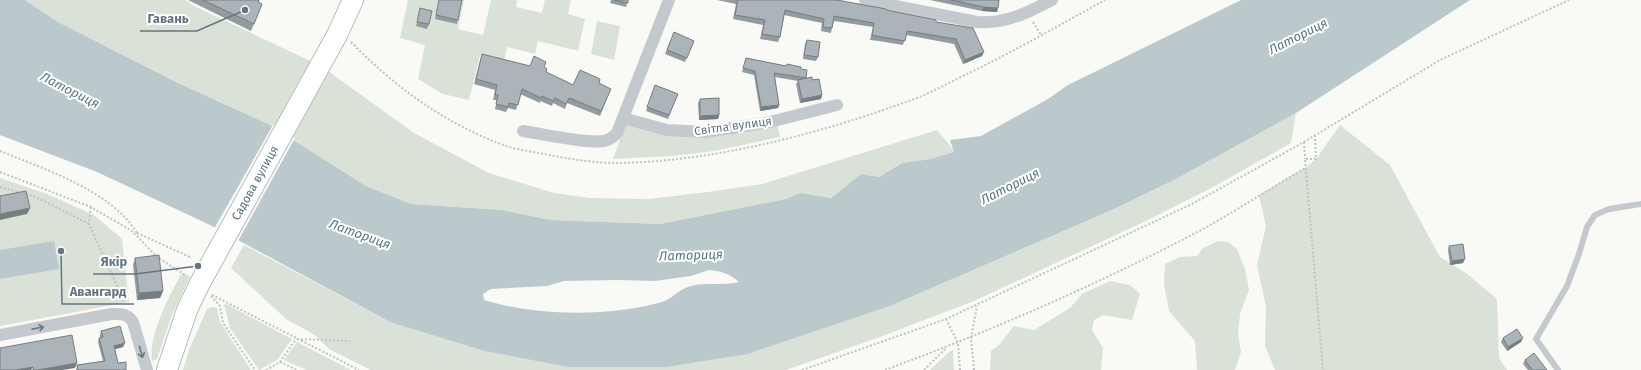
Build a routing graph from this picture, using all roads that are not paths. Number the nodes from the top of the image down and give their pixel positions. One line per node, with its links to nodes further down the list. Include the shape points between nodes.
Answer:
1 (352, 0): 11 (main road, Садова вулиця, via 342,36 198,275)
2 (669, 0): 6 (street)
3 (865, 0): 4 (street, via 977,22 1011,20)
4 (1052, 0)
5 (837, 105): 6 (street, Світла вулиця, via 766,123 705,132 667,130)
6 (623, 118): 7 (street, via 617,133 603,141)
7 (523, 131)
8 (1641, 204): 12 (lane, via 1609,209 1595,215 1587,227 1567,286 1536,340)
9 (0, 335): 10 (street, one-way to 10, via 122,314 133,322)
10 (146, 370)
11 (167, 370)
12 (1558, 370)

